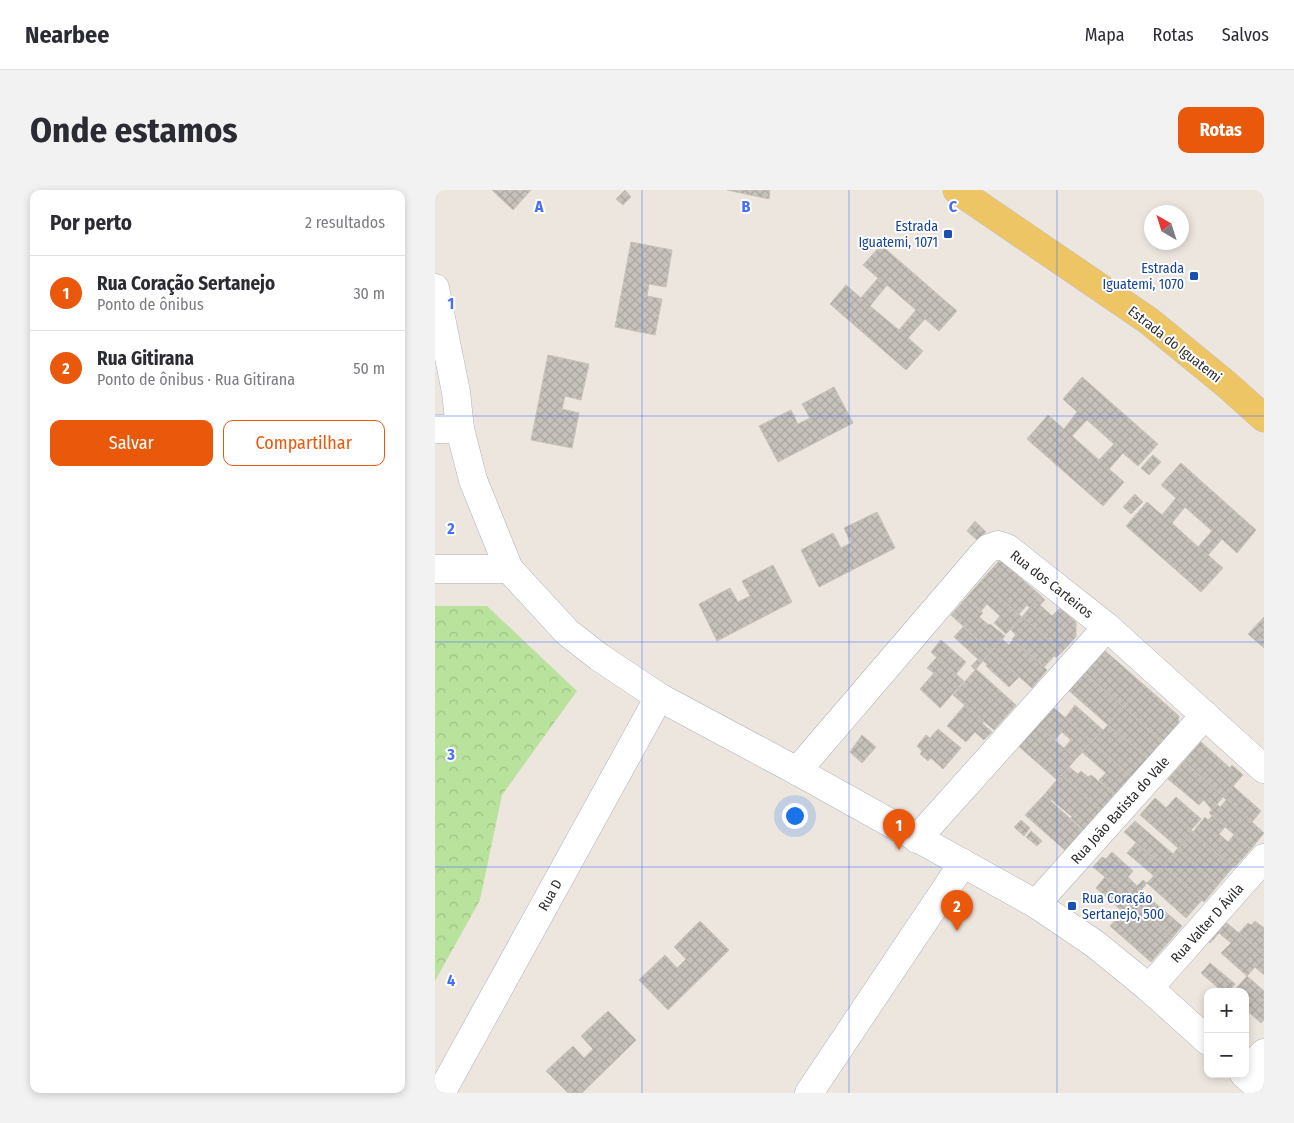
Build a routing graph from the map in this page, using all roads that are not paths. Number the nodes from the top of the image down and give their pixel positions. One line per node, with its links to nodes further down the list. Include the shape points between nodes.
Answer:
1 (957, 190): 3 (main road, Estrada do Iguatemi, via 1149,321)
2 (436, 292): 4 (street, via 457,392)
3 (1264, 418)
4 (448, 428): 6 (street)
5 (435, 569): 6 (street)
6 (509, 569): 8 (street, via 567,632)
7 (1107, 627): 9 (street, Rua dos Carteiros); 11 (street, Rua dos Carteiros, via 1007,548 998,545 989,548); 12 (street)
8 (659, 697): 11 (street); 22 (street, Rua D)
9 (1205, 715): 10 (street, Rua dos Carteiros); 15 (street, Rua João Batista do Vale)
10 (1264, 769)
11 (797, 771): 12 (street)
12 (917, 839): 14 (street)
13 (1264, 858): 16 (street, Rua Valter D Ávila)
14 (963, 863): 15 (street); 23 (street)
15 (1036, 904): 16 (street, via 1095,944)
16 (1149, 988): 17 (street)
17 (1204, 1037)
18 (1264, 1053): 19 (street)
19 (1249, 1069)
20 (1248, 1078): 21 (street)
21 (1264, 1092)
22 (441, 1093)
23 (809, 1093)

